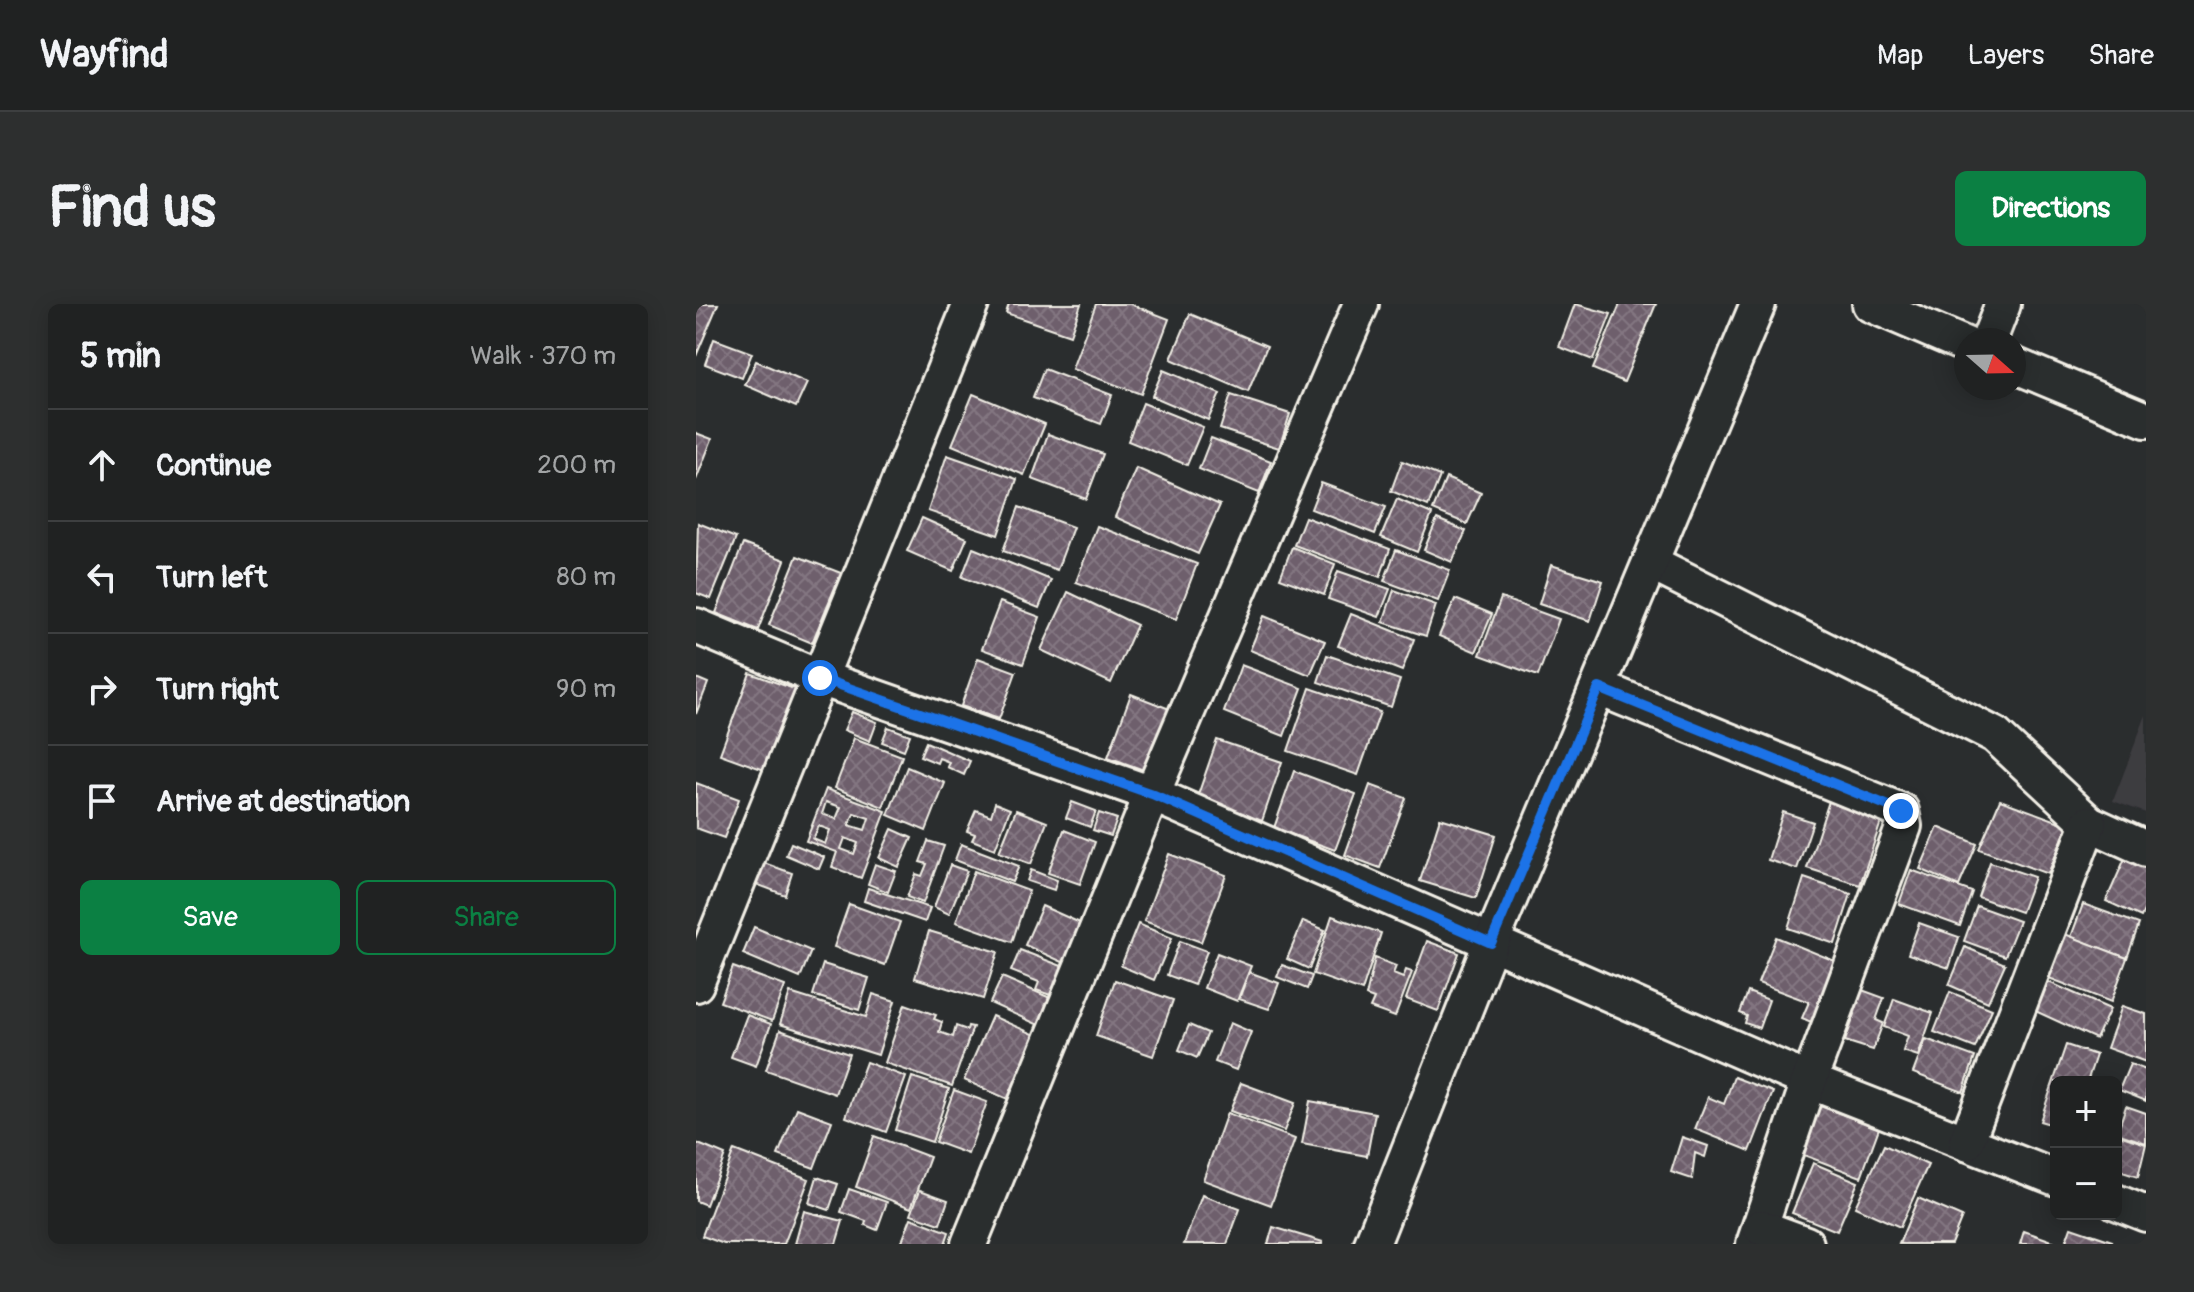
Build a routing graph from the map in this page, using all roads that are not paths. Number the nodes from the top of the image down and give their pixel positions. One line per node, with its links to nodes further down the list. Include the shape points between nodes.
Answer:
1 (971, 304): 12 (street)
2 (1361, 304): 14 (street)
3 (1758, 304): 10 (street)
4 (1870, 304): 7 (street)
5 (2003, 304): 6 (street)
6 (1994, 328)
7 (1954, 340)
8 (2026, 370): 9 (street)
9 (2146, 420)
10 (1651, 563): 13 (street); 15 (street, via 1995,735)
11 (696, 626): 12 (street)
12 (820, 678): 14 (street); 18 (street)
13 (1599, 688): 17 (street); 19 (street, via 1901,811 1904,826)
14 (1152, 794): 17 (street); 23 (street)
15 (2089, 823): 16 (street); 20 (street)
16 (2146, 849)
17 (1491, 943): 19 (street); 24 (street)
18 (696, 984)
19 (1809, 1081): 20 (street); 22 (street)
20 (1966, 1143): 21 (street)
21 (2050, 1176)
22 (1757, 1235): 25 (street)
23 (969, 1244)
24 (1372, 1244)
25 (1806, 1244)

